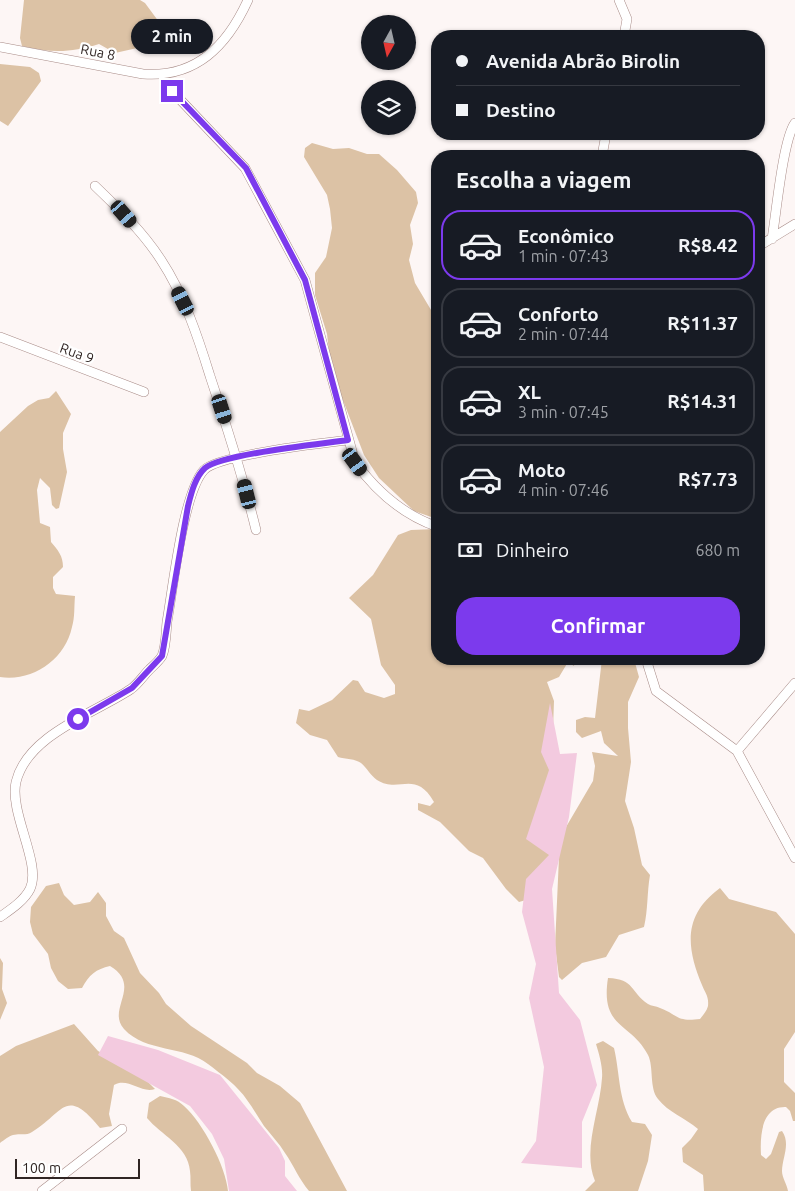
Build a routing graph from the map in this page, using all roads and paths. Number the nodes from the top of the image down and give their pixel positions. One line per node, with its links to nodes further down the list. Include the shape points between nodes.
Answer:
1 (248, 0): 4 (street, Rua 8, via 223,43 200,62 180,72 159,76)
2 (619, 0): 3 (street, via 627,19)
3 (625, 30)
4 (0, 47)
5 (172, 91): 13 (street, via 246,168 305,280)
6 (795, 123): 9 (street, via 785,156)
7 (95, 186): 14 (street, via 124,214 161,260 183,301)
8 (795, 224): 9 (street)
9 (772, 239): 10 (street)
10 (765, 243)
11 (0, 338): 12 (street, Rua 9)
12 (144, 392)
13 (348, 440): 14 (street); 15 (street, via 355,462 368,479 406,513)
14 (238, 458): 16 (street); 21 (street, via 206,468 192,490 162,656 132,688 47,739 22,767 16,782 15,802 32,863 30,888)
15 (431, 524)
16 (256, 530)
17 (648, 665): 19 (street, via 656,691)
18 (795, 682): 19 (street)
19 (737, 751): 20 (street)
20 (795, 858)
21 (0, 917)
22 (122, 1129): 23 (street)
23 (42, 1191)

